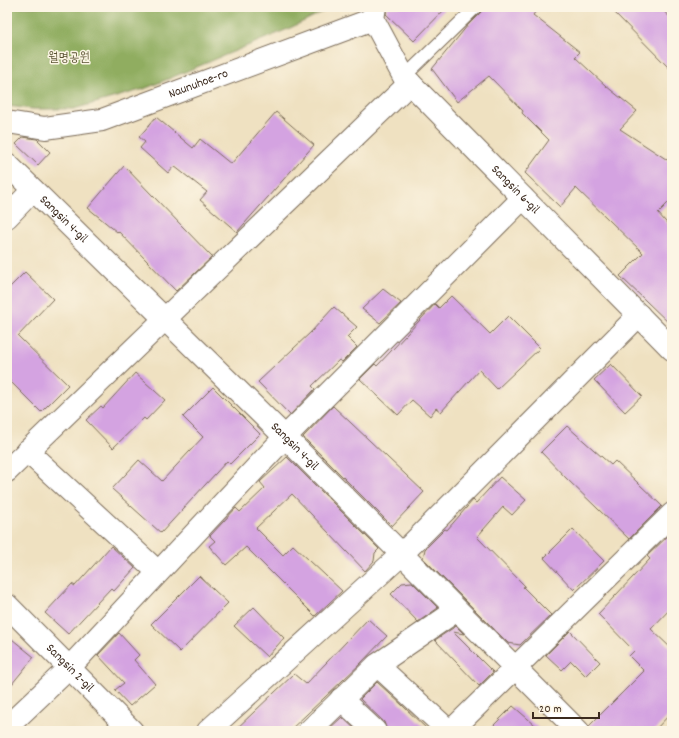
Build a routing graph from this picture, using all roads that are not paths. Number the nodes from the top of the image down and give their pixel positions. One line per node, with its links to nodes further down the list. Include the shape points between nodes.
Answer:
1 (476, 7): 3 (lane)
2 (374, 13): 3 (street, Sangsin 6-gil); 4 (street, Naunuhoe-ro, via 102,120 45,128)
3 (407, 80): 7 (street, Sangsin 6-gil); 10 (street)
4 (7, 122)
5 (7, 164): 6 (street, Sangsin 4-gil)
6 (33, 190): 8 (street); 10 (street, Sangsin 4-gil)
7 (522, 198): 9 (street, Sangsin 6-gil); 12 (street)
8 (7, 217)
9 (639, 316): 11 (street, Sangsin 6-gil); 16 (street)
10 (163, 319): 12 (street, Sangsin 4-gil); 13 (street)
11 (672, 349)
12 (285, 437): 16 (street, Sangsin 4-gil); 17 (street)
13 (27, 451): 14 (street); 17 (street)
14 (7, 471)
15 (672, 514): 22 (street)
16 (402, 555): 19 (street, Sangsin 4-gil); 27 (street)
17 (158, 572): 21 (street)
18 (7, 606): 21 (street, Sangsin 2-gil)
19 (457, 610): 20 (street); 22 (street, Sangsin 4-gil)
20 (376, 665): 23 (street); 29 (street)
21 (69, 668): 24 (street); 26 (street, Sangsin 2-gil)
22 (515, 668): 29 (street); 30 (street, Sangsin 4-gil)
23 (341, 699): 25 (street); 28 (street)
24 (7, 727)
25 (313, 730)
26 (132, 731)
27 (208, 731)
28 (375, 731)
29 (450, 731)
30 (578, 731)

